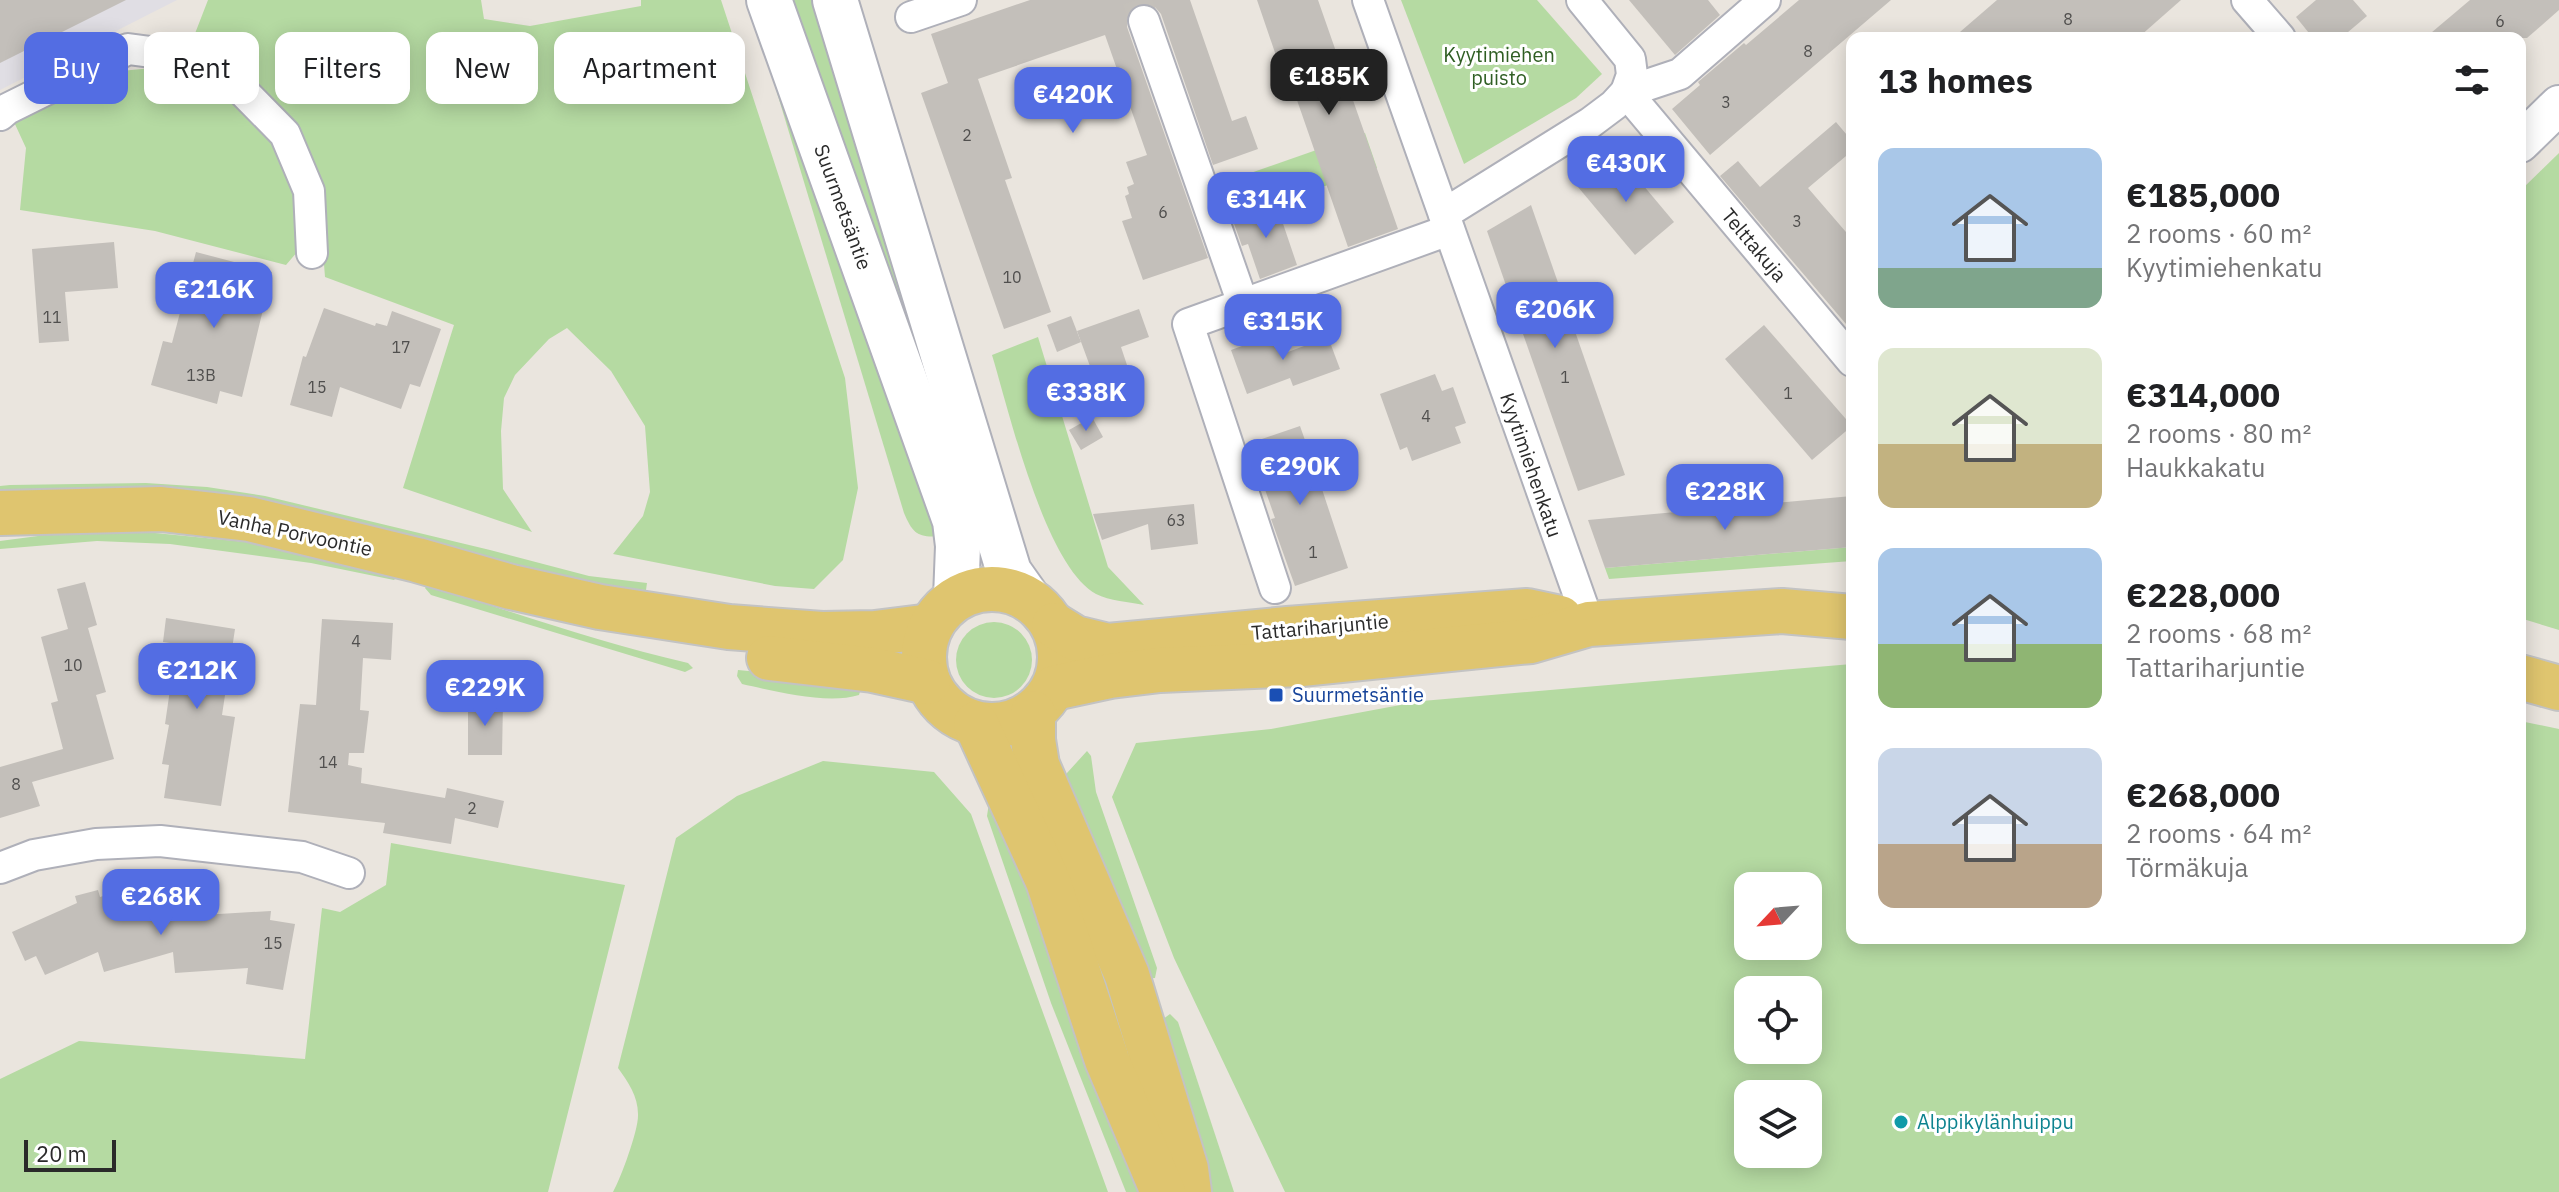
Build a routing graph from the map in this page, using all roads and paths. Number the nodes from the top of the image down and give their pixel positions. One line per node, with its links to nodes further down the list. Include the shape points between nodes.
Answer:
1 (769, 0): 25 (main road, Suurmetsäntie, via 955,521 958,546)
2 (835, 0): 23 (main road, via 1009,572)
3 (961, 0): 8 (street)
4 (1368, 0): 15 (street, Kyytimiehenkatu)
5 (1582, 0): 11 (street, via 1630,59)
6 (1765, 0): 11 (street, via 1680,74)
7 (2247, 0): 10 (street)
8 (911, 17)
9 (1144, 21): 17 (street)
10 (2275, 32)
11 (1626, 92): 15 (street); 18 (street, Telttakuja)
12 (2559, 105): 14 (street)
13 (0, 115): 16 (street, via 128,49 166,54 225,73 285,134 309,191)
14 (2526, 137)
15 (1447, 222): 17 (street); 27 (street, Kyytimiehenkatu)
16 (312, 253)
17 (1243, 304): 21 (street, via 1188,324)
18 (1846, 354)
19 (9, 516): 20 (main road, Vanha Porvoontie, via 161,509 249,519)
20 (511, 587): 25 (main road, Vanha Porvoontie, via 729,627 822,634 875,633); 29 (main road, Vanha Porvoontie, via 592,627 658,644 873,670)
21 (1275, 588)
22 (1846, 595): 24 (main road, Tattariharjuntie)
23 (1040, 611): 25 (main road, via 1004,589 982,589); 27 (main road, Tattariharjuntie, via 1075,638 1108,646 1527,611); 31 (main road, via 1060,649 1059,670)
24 (1782, 611): 26 (main road, Tattariharjuntie); 27 (main road, Tattariharjuntie)
25 (943, 612): 29 (main road, via 923,651)
26 (1846, 616)
27 (1589, 624): 31 (main road, Tattariharjuntie, via 1531,641 1110,676)
28 (2526, 679): 30 (main road)
29 (928, 682): 32 (main road, via 941,703)
30 (2559, 688)
31 (1043, 700): 32 (main road, via 1014,722); 36 (main road, via 1033,740 1037,765 1127,975)
32 (976, 724): 35 (main road, via 1048,881 1107,1060)
33 (0, 868): 34 (street, via 34,855 96,844 160,841 302,857)
34 (349, 873)
35 (1163, 1192)
36 (1189, 1192)

